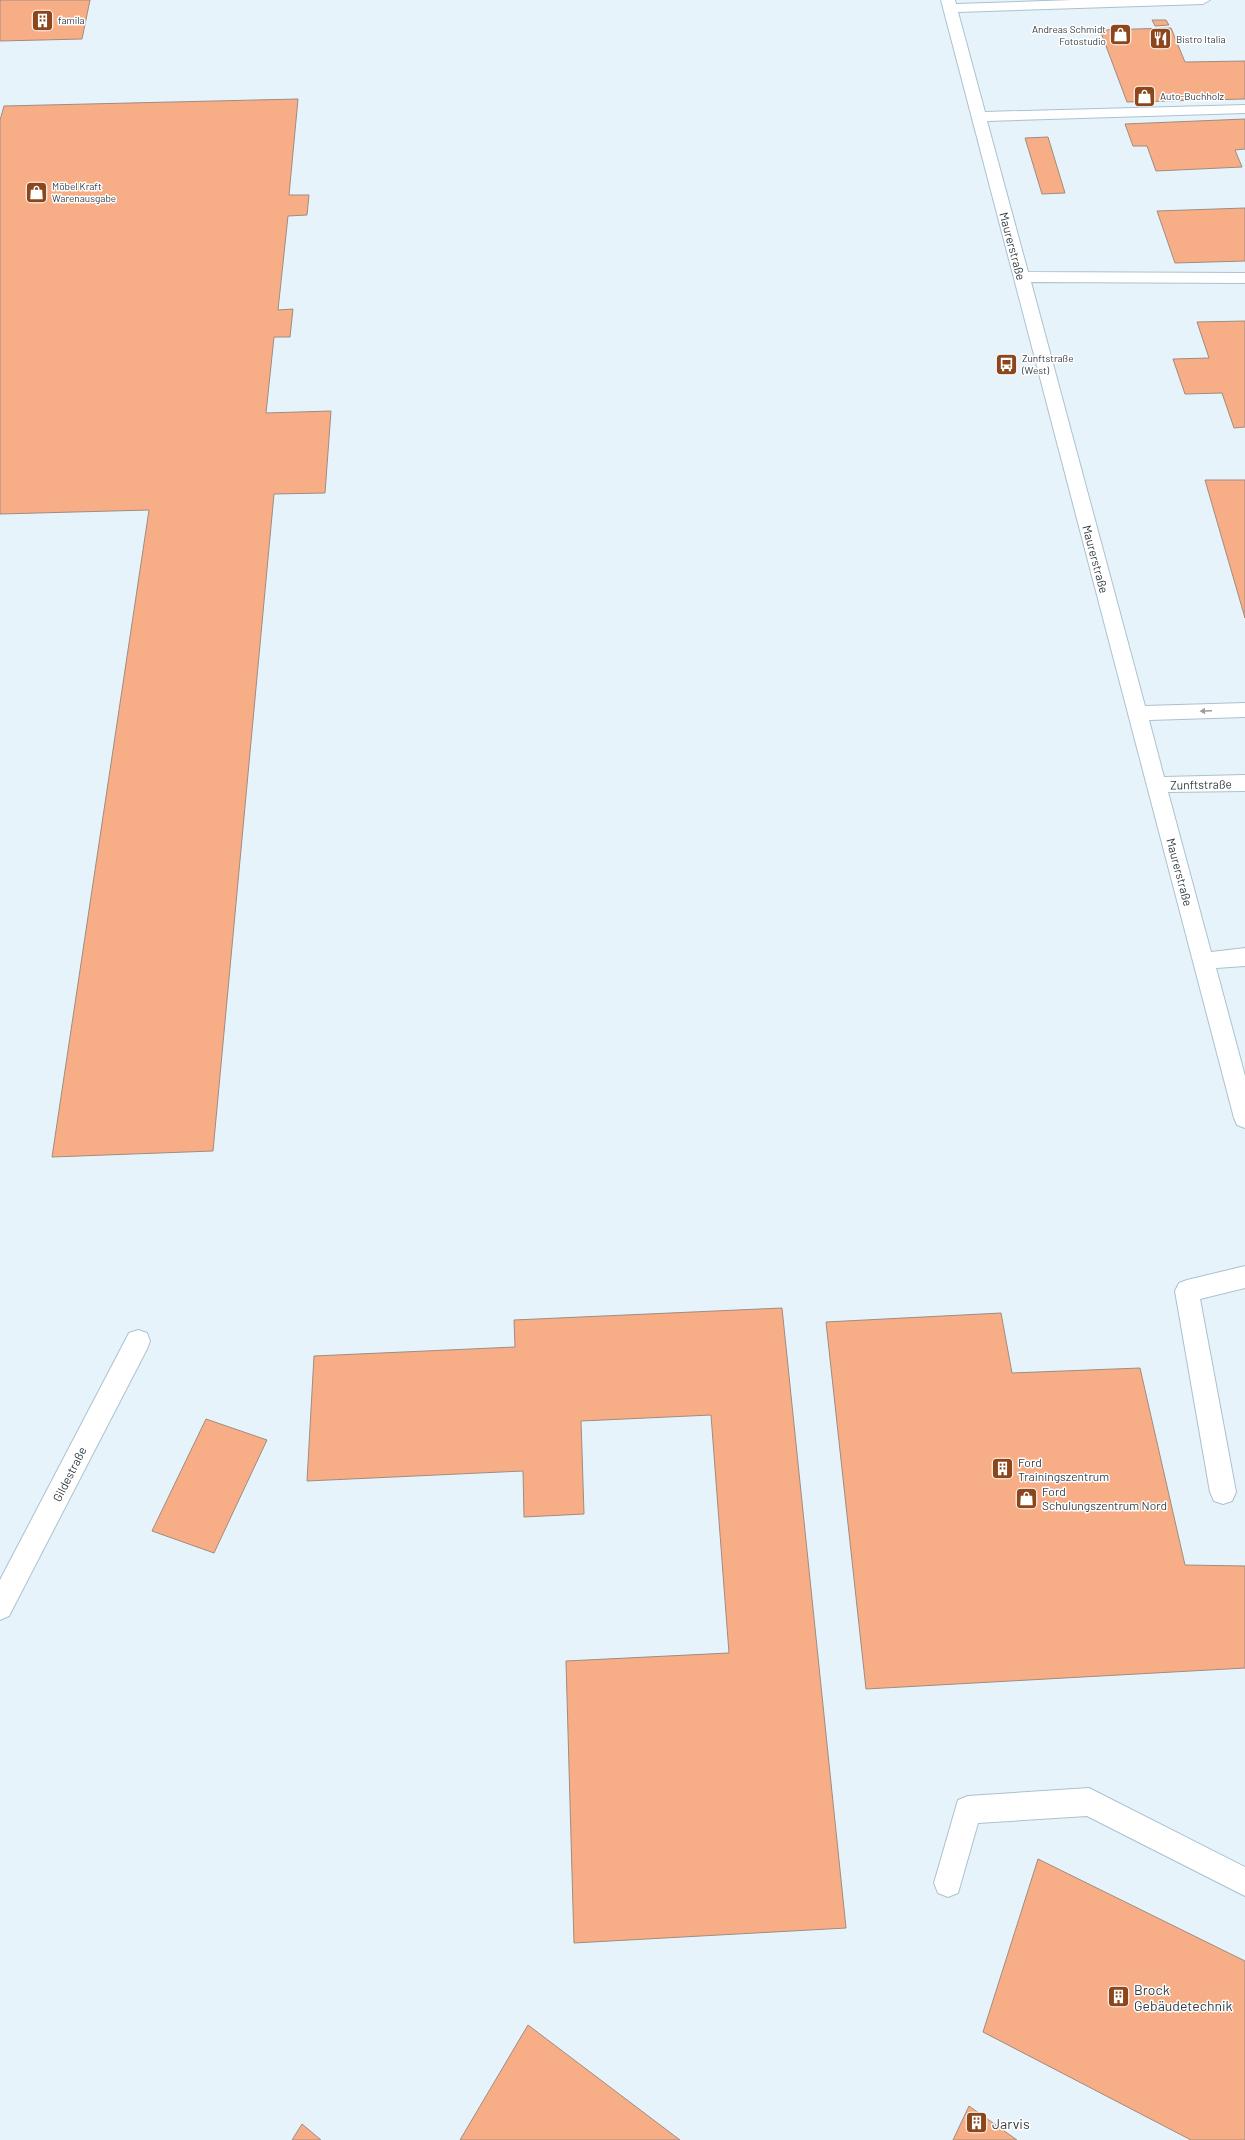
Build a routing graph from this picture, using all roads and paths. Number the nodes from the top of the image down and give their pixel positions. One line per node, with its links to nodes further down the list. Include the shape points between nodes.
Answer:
1 (1203, 0): 2 (street)
2 (949, 4): 4 (street, Maurerstraße)
3 (1245, 109): 4 (street)
4 (978, 117): 5 (street, Maurerstraße)
5 (1021, 278): 6 (street); 8 (street, Maurerstraße)
6 (1245, 278)
7 (1245, 710): 8 (street, one-way to 8)
8 (1137, 713): 10 (street, Maurerstraße)
9 (1245, 783): 10 (street, Zunftstraße)
10 (1156, 785): 12 (street, Maurerstraße)
11 (1245, 957): 12 (street)
12 (1203, 961): 13 (street, Maurerstraße)
13 (1245, 1118)
14 (1245, 1277): 16 (street, via 1187,1291)
15 (138, 1341): 17 (street, Gildestraße)
16 (1223, 1492)
17 (0, 1607)
18 (1245, 1882): 19 (street, via 1089,1802 968,1810)
19 (948, 1883)

